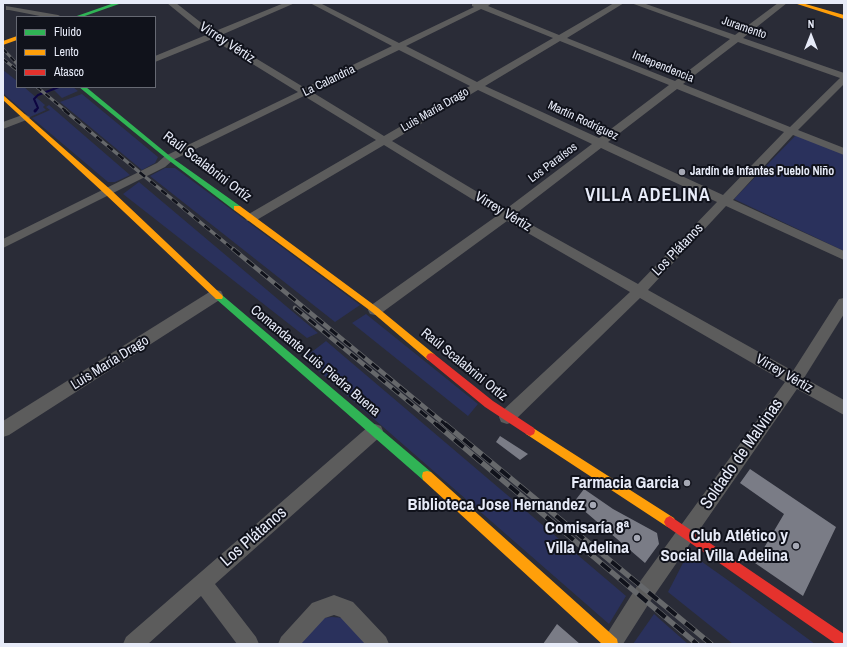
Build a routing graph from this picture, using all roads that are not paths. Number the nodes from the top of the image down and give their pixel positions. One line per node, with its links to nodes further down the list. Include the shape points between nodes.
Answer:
1 (118, 3): 13 (street)
2 (171, 3): 16 (street, Virrey Vértiz)
3 (291, 3): 16 (street)
4 (314, 3): 21 (street, Martín Rodríguez)
5 (620, 3): 18 (street, Luis María Drago)
6 (635, 3): 19 (street, Juramento)
7 (783, 3): 19 (street, Los Paraísos)
8 (797, 3): 15 (street)
9 (480, 4): 18 (street, Independencia); 21 (street, La Calandria)
10 (8, 8): 11 (street)
11 (26, 11): 12 (street); 14 (street)
12 (53, 16)
13 (79, 16)
14 (7, 17)
15 (844, 17)
16 (211, 35): 22 (street); 28 (street, Virrey Vértiz)
17 (16, 38): 20 (street)
18 (560, 38): 25 (street, Independencia); 26 (street, Luis María Drago)
19 (737, 39): 23 (street, Juramento); 25 (street, Los Paraísos)
20 (3, 43)
21 (400, 46): 26 (street, Martín Rodríguez); 28 (street, La Calandria)
22 (156, 59)
23 (844, 76)
24 (844, 79): 32 (street, Los Plátanos)
25 (674, 85): 32 (street, Independencia); 34 (street, Los Paraísos)
26 (477, 86): 33 (street, Luis María Drago); 34 (street, Martín Rodríguez)
27 (85, 88): 36 (street, Raúl Scalabrini Ortíz)
28 (306, 92): 33 (street, Virrey Vértiz); 36 (street, La Calandria)
29 (3, 97): 30 (street, Comandante Luis Piedra Buena)
30 (25, 117): 31 (street); 37 (street, Comandante Luis Piedra Buena)
31 (3, 126)
32 (791, 131): 35 (street, Independencia); 38 (street, Los Plátanos)
33 (384, 140): 39 (street, Virrey Vértiz); 40 (street, Luis María Drago)
34 (600, 143): 38 (street, Martín Rodríguez); 39 (street, Los Paraísos)
35 (844, 152)
36 (169, 158): 37 (street, La Calandria, via 161,165); 40 (street, Raúl Scalabrini Ortíz)
37 (108, 192): 41 (street); 44 (street, Comandante Luis Piedra Buena)
38 (725, 200): 42 (street, Martín Rodríguez); 43 (street, Los Plátanos)
39 (506, 215): 43 (street, Virrey Vértiz); 46 (street, Los Paraísos)
40 (251, 218): 46 (street, Raúl Scalabrini Ortíz)
41 (3, 244)
42 (844, 256)
43 (639, 290): 47 (street, Virrey Vértiz); 49 (street, Los Plátanos)
44 (216, 295): 50 (street, Luis María Drago); 51 (street, Comandante Luis Piedra Buena)
45 (844, 304): 47 (street, Soldado de Malvinas)
46 (375, 310): 49 (street, Raúl Scalabrini Ortíz)
47 (794, 380): 48 (street, Virrey Vértiz); 52 (street, Soldado de Malvinas)
48 (844, 408)
49 (507, 417): 52 (street, Raúl Scalabrini Ortíz)
50 (3, 430)
51 (375, 431): 53 (street, Los Plátanos); 59 (street, Comandante Luis Piedra Buena)
52 (686, 534): 54 (street, Raúl Scalabrini Ortíz); 59 (street, Soldado de Malvinas)
53 (203, 583): 55 (street, Los Plátanos); 56 (street)
54 (844, 642)
55 (133, 644)
56 (249, 644)
57 (288, 644): 58 (street, via 319,610 334,605 346,609)
58 (379, 644)
59 (612, 644)

